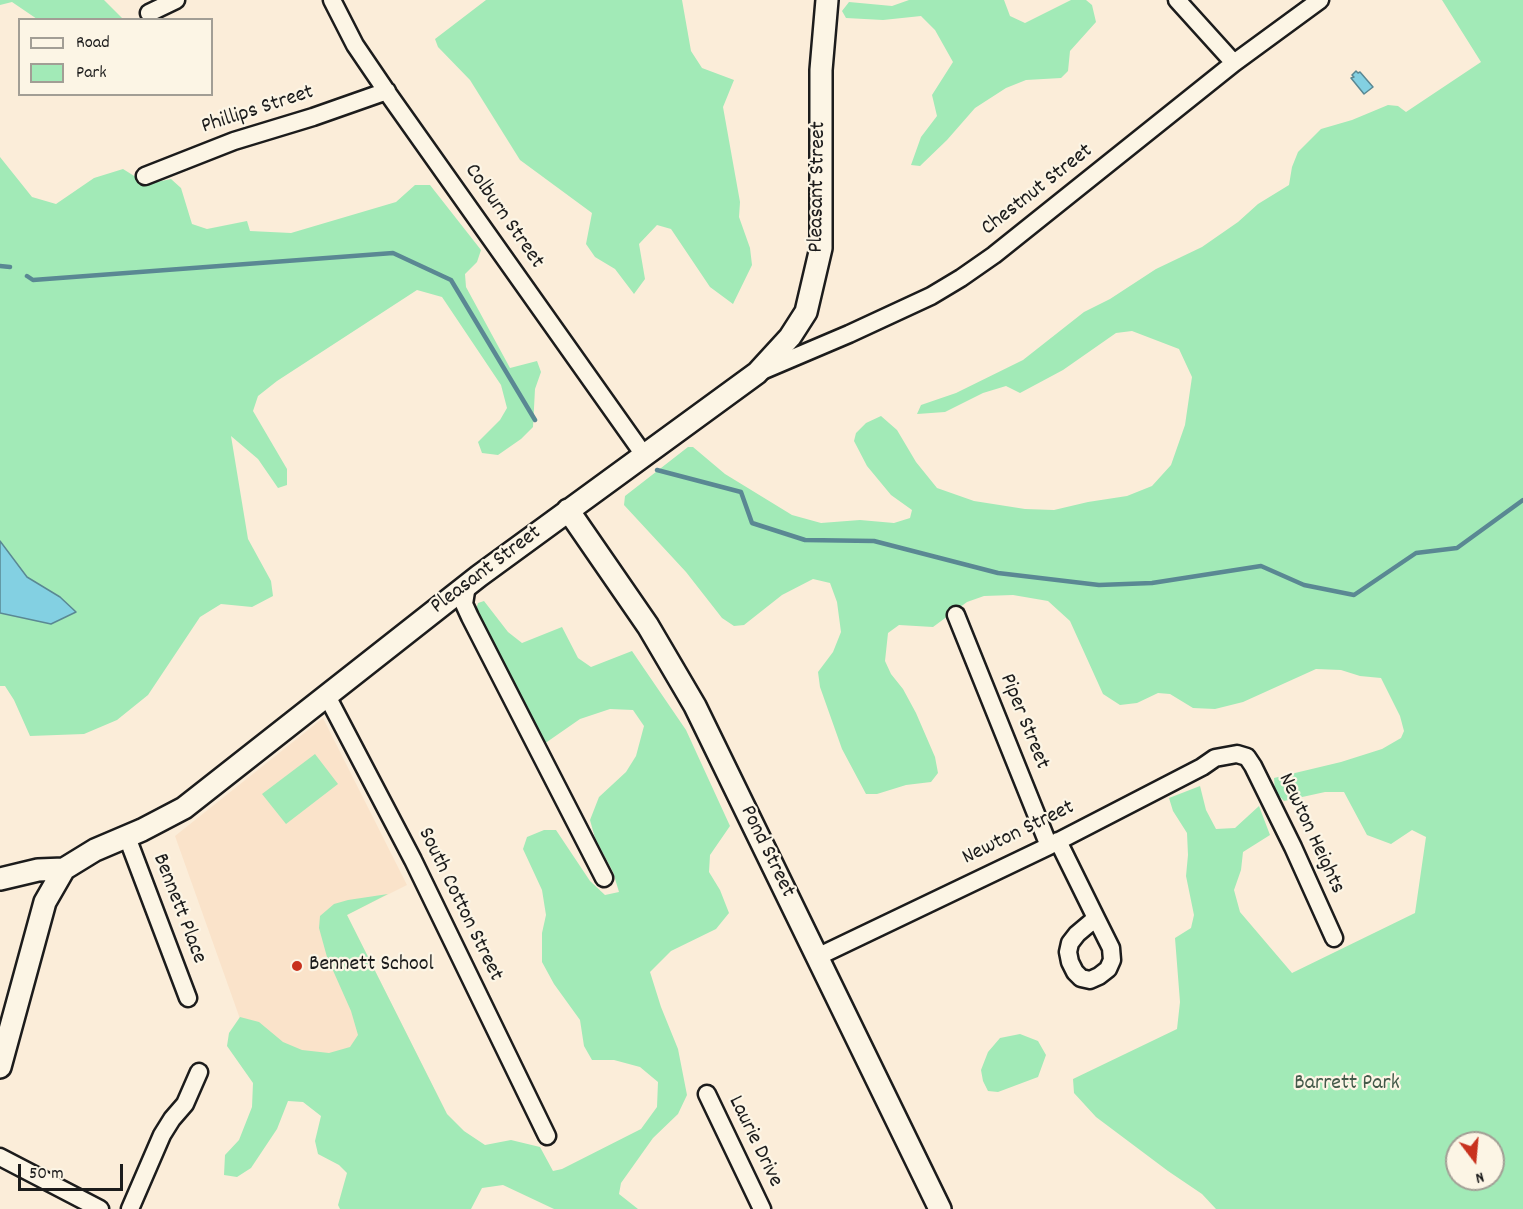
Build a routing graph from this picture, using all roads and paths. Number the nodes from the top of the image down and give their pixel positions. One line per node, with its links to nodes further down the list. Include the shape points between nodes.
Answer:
1 (176, 0): 6 (street)
2 (332, 0): 8 (street, Colburn Street)
3 (827, 0): 10 (street, Pleasant Street, via 821,70 821,248 806,312 790,337)
4 (1177, 0): 7 (street)
5 (1320, 0): 7 (street, Chestnut Street)
6 (149, 13)
7 (1234, 63): 10 (street, Chestnut Street, via 961,278 859,330)
8 (387, 91): 9 (street, Phillips Street, via 234,141); 11 (street, Colburn Street)
9 (145, 176)
10 (757, 373): 11 (street, Pleasant Street)
11 (644, 455): 12 (street, Pleasant Street)
12 (568, 510): 13 (street, Pleasant Street); 24 (street, Pond Street, via 648,627 695,706)
13 (467, 585): 15 (street, Pleasant Street); 20 (street, via 464,604 470,617)
14 (956, 615): 18 (street, Piper Street)
15 (327, 696): 17 (street, Pleasant Street, via 184,808); 29 (street, South Cotton Street, via 413,860)
16 (1239, 754): 18 (street, Newton Street, via 1215,758); 23 (street, Newton Heights, via 1253,766)
17 (127, 837): 19 (street, Pleasant Street); 25 (street, Bennett Place)
18 (1054, 844): 22 (street, Piper Street); 24 (street, Newton Street)
19 (64, 869): 21 (street, via 38,870); 26 (street, Pleasant Street, via 45,902)
20 (604, 878)
21 (0, 879)
22 (1096, 918)
23 (1334, 938)
24 (817, 957): 34 (street, Pond Street)
25 (188, 998)
26 (0, 1066)
27 (199, 1072): 32 (street, via 185,1104 162,1136)
28 (707, 1094): 33 (street, Laurie Drive)
29 (547, 1136)
30 (0, 1157): 31 (street)
31 (100, 1209)
32 (130, 1209)
33 (762, 1209)
34 (940, 1209)

